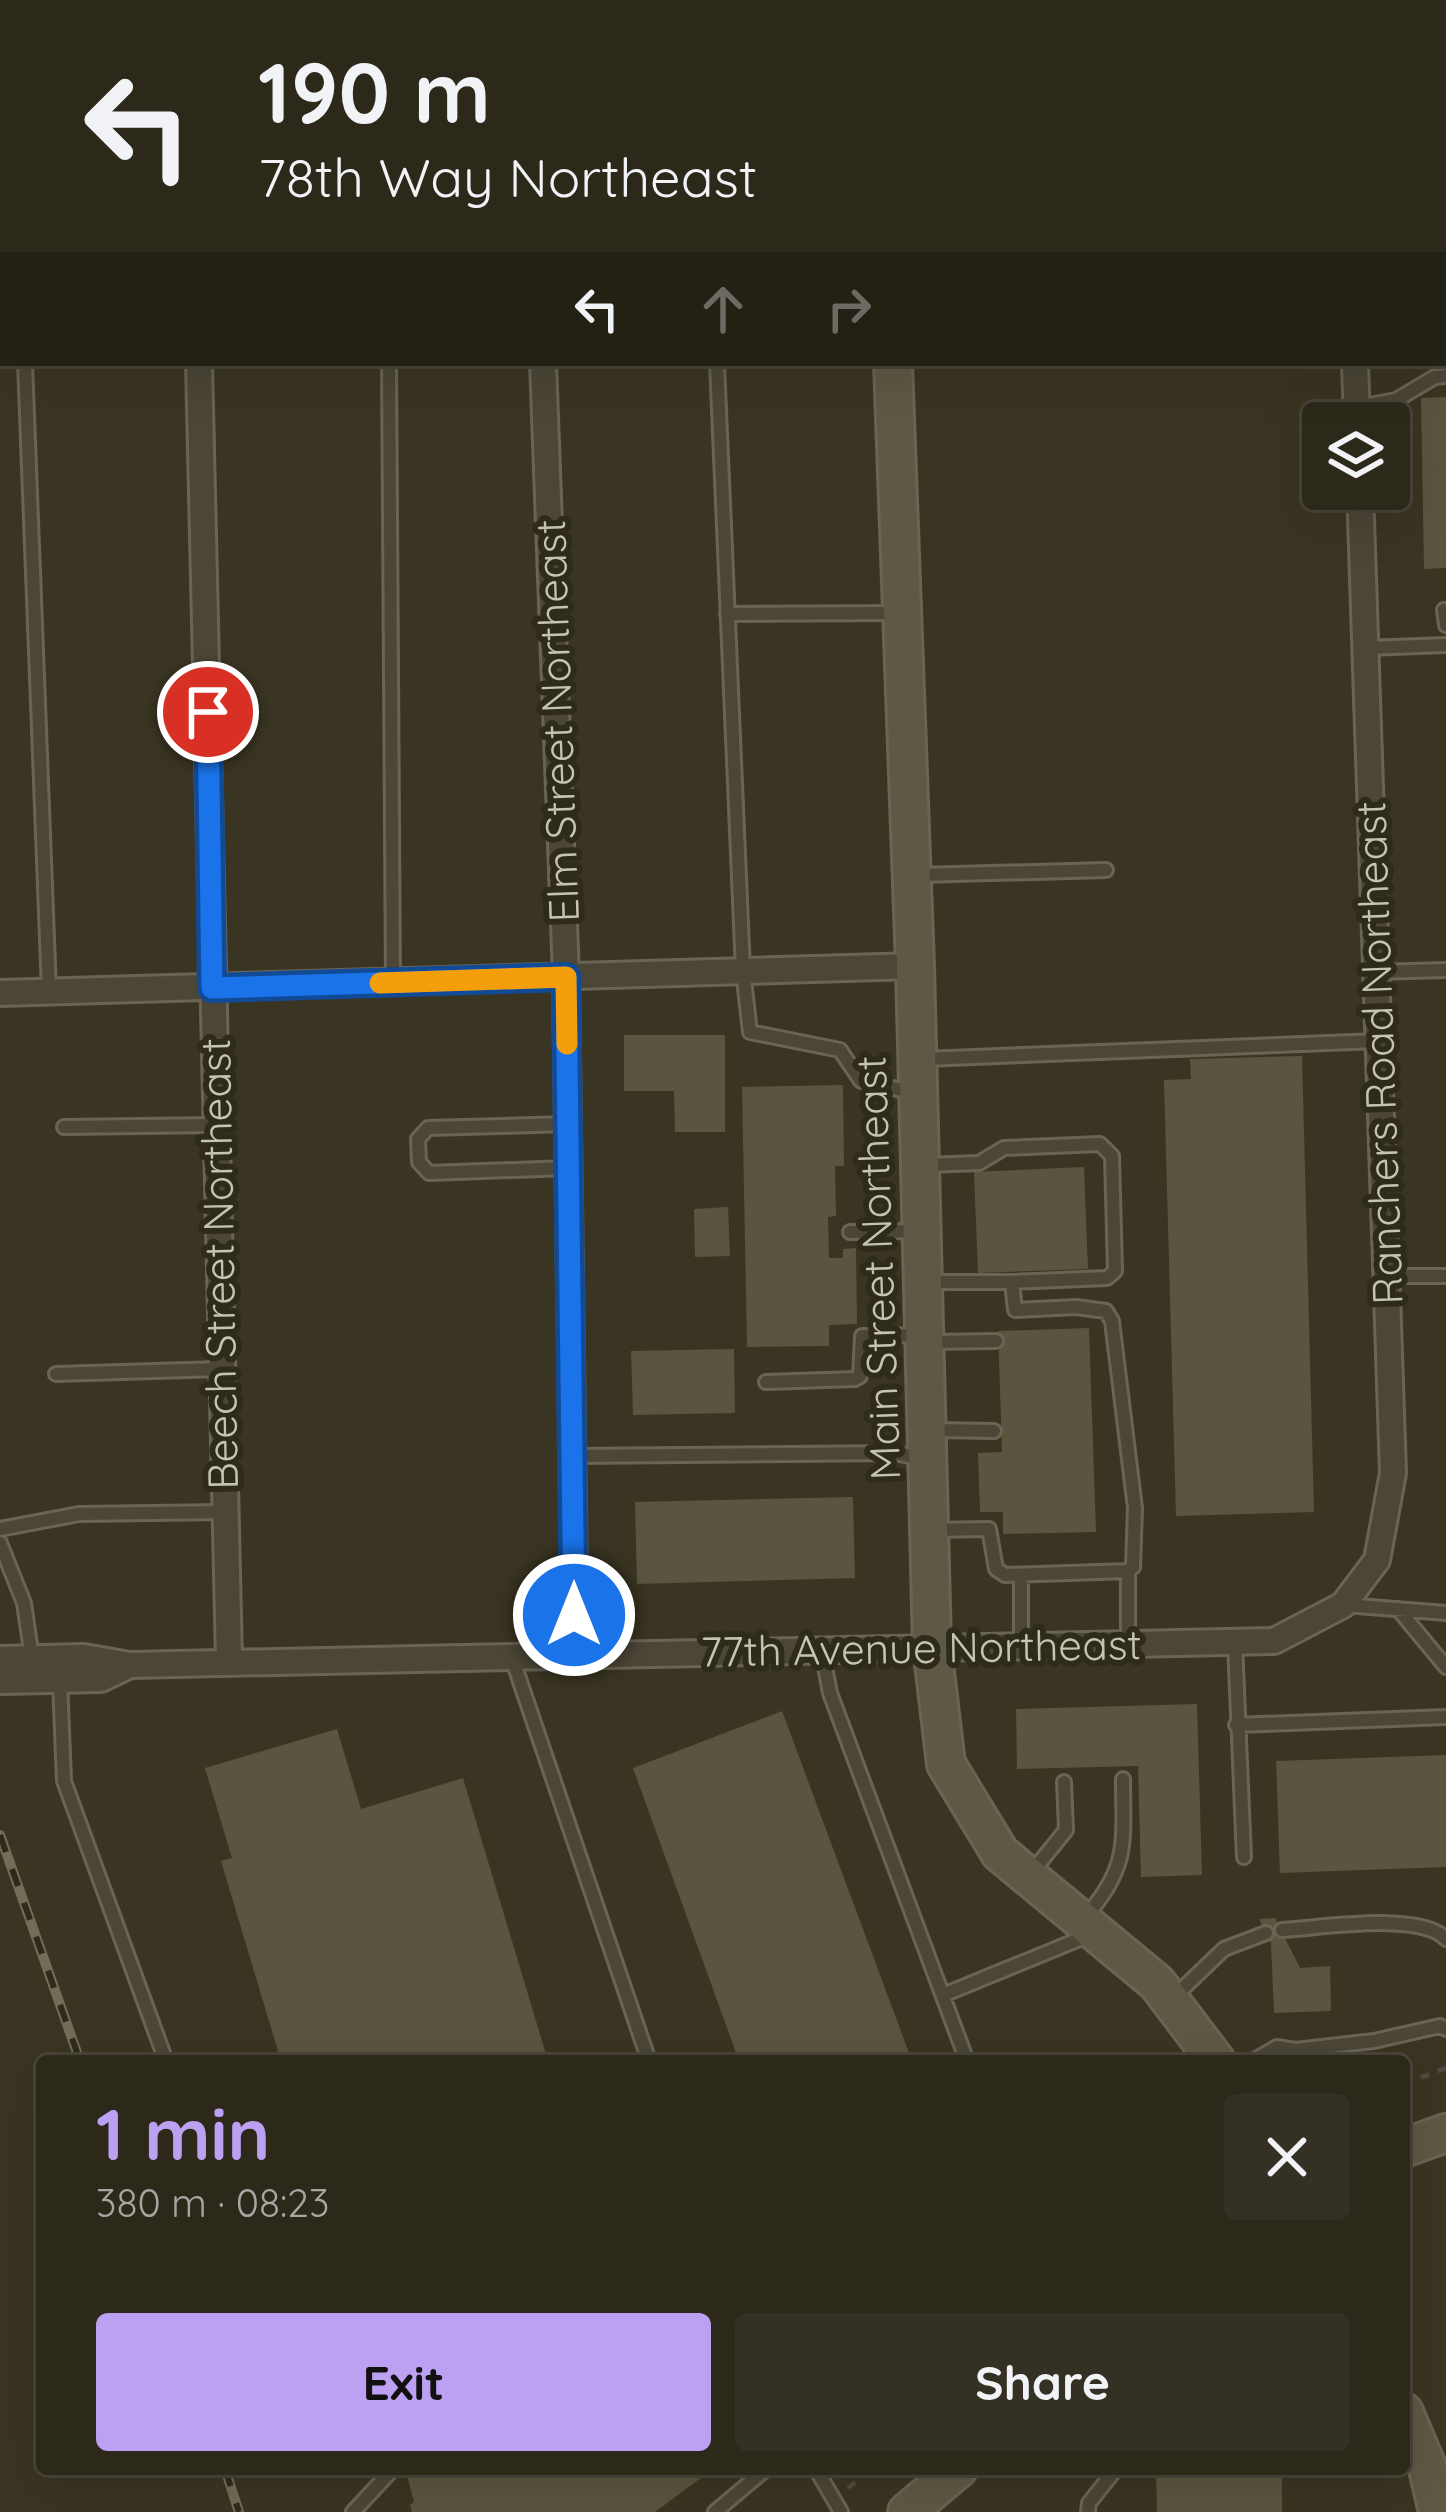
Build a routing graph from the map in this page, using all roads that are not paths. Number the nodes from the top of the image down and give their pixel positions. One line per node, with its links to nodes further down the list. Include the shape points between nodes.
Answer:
1 (25, 366): 25 (lane)
2 (199, 366): 24 (street, Beech Street Northeast)
3 (389, 366): 23 (lane)
4 (543, 366): 22 (street, Elm Street Northeast)
5 (717, 366): 13 (lane)
6 (893, 366): 12 (street, Main Street Northeast)
7 (1355, 366): 9 (street)
8 (1446, 376): 10 (lane)
9 (1356, 402)
10 (1391, 402)
11 (1361, 510): 15 (street, Ranchers Road Northeast)
12 (902, 613): 13 (lane); 17 (street, Main Street Northeast)
13 (727, 614): 20 (lane)
14 (1446, 645): 15 (lane)
15 (1366, 648): 21 (street, Ranchers Road Northeast)
16 (1106, 870): 17 (lane)
17 (911, 876): 18 (street, Main Street Northeast)
18 (915, 966): 20 (street); 28 (street, Main Street Northeast)
19 (1446, 970): 21 (lane)
20 (743, 971): 22 (street); 28 (lane, via 750,1032 840,1050 861,1081)
21 (1376, 972): 27 (street, Ranchers Road Northeast)
22 (566, 977): 23 (street); 29 (street, Elm Street Northeast)
23 (393, 982): 24 (street)
24 (212, 988): 25 (street); 30 (street, Beech Street Northeast)
25 (50, 993): 26 (street)
26 (0, 994)
27 (1379, 1040): 28 (lane); 36 (street, Ranchers Road Northeast)
28 (918, 1076): 32 (street, Main Street Northeast)
29 (568, 1124): 33 (street, Elm Street Northeast); 33 (lane, via 428,1128 418,1139 419,1162 429,1173)
30 (215, 1125): 31 (lane); 42 (street, Beech Street Northeast)
31 (64, 1127)
32 (920, 1165): 34 (street, Main Street Northeast); 39 (lane, via 979,1162 1004,1148 1100,1144 1112,1156 1115,1270 1107,1279)
33 (569, 1168): 47 (street, Elm Street Northeast)
34 (921, 1231): 35 (lane); 38 (street, Main Street Northeast)
35 (850, 1232)
36 (1386, 1276): 37 (lane); 54 (street, Ranchers Road Northeast, via 1393,1473 1377,1561)
37 (1446, 1276)
38 (922, 1282): 39 (lane); 40 (street, Main Street Northeast)
39 (1012, 1282): 52 (lane, via 1016,1310 1076,1306 1106,1311 1112,1321 1135,1508)
40 (924, 1339): 41 (lane); 44 (lane, via 862,1336 855,1378); 46 (street, Main Street Northeast)
41 (996, 1340)
42 (221, 1370): 43 (lane); 48 (street, Beech Street Northeast)
43 (56, 1374)
44 (766, 1382)
45 (994, 1431): 46 (lane)
46 (927, 1445): 47 (lane, via 894,1453); 50 (street, Main Street Northeast)
47 (574, 1456): 62 (street, Elm Street Northeast)
48 (225, 1512): 49 (lane, via 80,1514); 66 (street, Beech Street Northeast)
49 (0, 1529)
50 (930, 1530): 53 (lane, via 988,1529 996,1569); 60 (street, Main Street Northeast)
51 (0, 1543): 64 (lane, via 24,1603)
52 (1127, 1571): 53 (lane); 58 (lane)
53 (1021, 1575): 59 (lane)
54 (1343, 1605): 55 (lane); 57 (street, 77th Avenue Northeast, via 1274,1641)
55 (1398, 1609): 56 (lane); 68 (lane)
56 (1446, 1613)
57 (1235, 1642): 58 (street, 77th Avenue Northeast); 72 (lane)
58 (1128, 1644): 59 (street, 77th Avenue Northeast)
59 (1021, 1646): 60 (street, 77th Avenue Northeast)
60 (932, 1647): 61 (street, 77th Avenue Northeast); 76 (street, Main Street Northeast, via 946,1764 1000,1853)
61 (822, 1649): 62 (street, 77th Avenue Northeast); 81 (lane, via 830,1693)
62 (574, 1654): 63 (street, 77th Avenue Northeast)
63 (511, 1655): 66 (street, 77th Avenue Northeast); 85 (lane)
64 (32, 1658): 65 (street, 77th Avenue Northeast); 67 (street, 77th Avenue Northeast)
65 (0, 1659)
66 (229, 1660): 67 (street, 77th Avenue Northeast)
67 (130, 1665): 69 (street, 77th Avenue Northeast, via 101,1679)
68 (1446, 1667)
69 (60, 1679): 70 (street, 77th Avenue Northeast); 84 (lane, via 64,1781)
70 (0, 1681)
71 (1446, 1717): 72 (lane)
72 (1236, 1725): 75 (lane)
73 (1123, 1779): 77 (lane, via 1120,1867)
74 (1064, 1781): 76 (lane, via 1066,1830)
75 (1244, 1856)
76 (1028, 1877): 77 (street, Main Street Northeast)
77 (1088, 1927): 81 (lane); 82 (street, Main Street Northeast)
78 (1282, 1930): 80 (lane, via 1409,1923)
79 (1266, 1933): 82 (lane, via 1225,1948)
80 (1446, 1939)
81 (943, 1995): 86 (lane)
82 (1170, 2001): 87 (street, Main Street Northeast)
83 (1446, 2029): 88 (lane)
84 (164, 2055)
85 (647, 2055)
86 (966, 2055)
87 (1211, 2055)
88 (1263, 2055)
89 (1446, 2133): 90 (street)
90 (1410, 2146)
91 (1410, 2426): 102 (street)
92 (387, 2475): 97 (lane)
93 (759, 2475): 98 (lane)
94 (819, 2475): 99 (lane)
95 (951, 2475): 100 (street)
96 (1111, 2475): 101 (lane)
97 (353, 2512)
98 (715, 2512)
99 (841, 2512)
100 (907, 2512)
101 (1088, 2512)
102 (1438, 2512)

